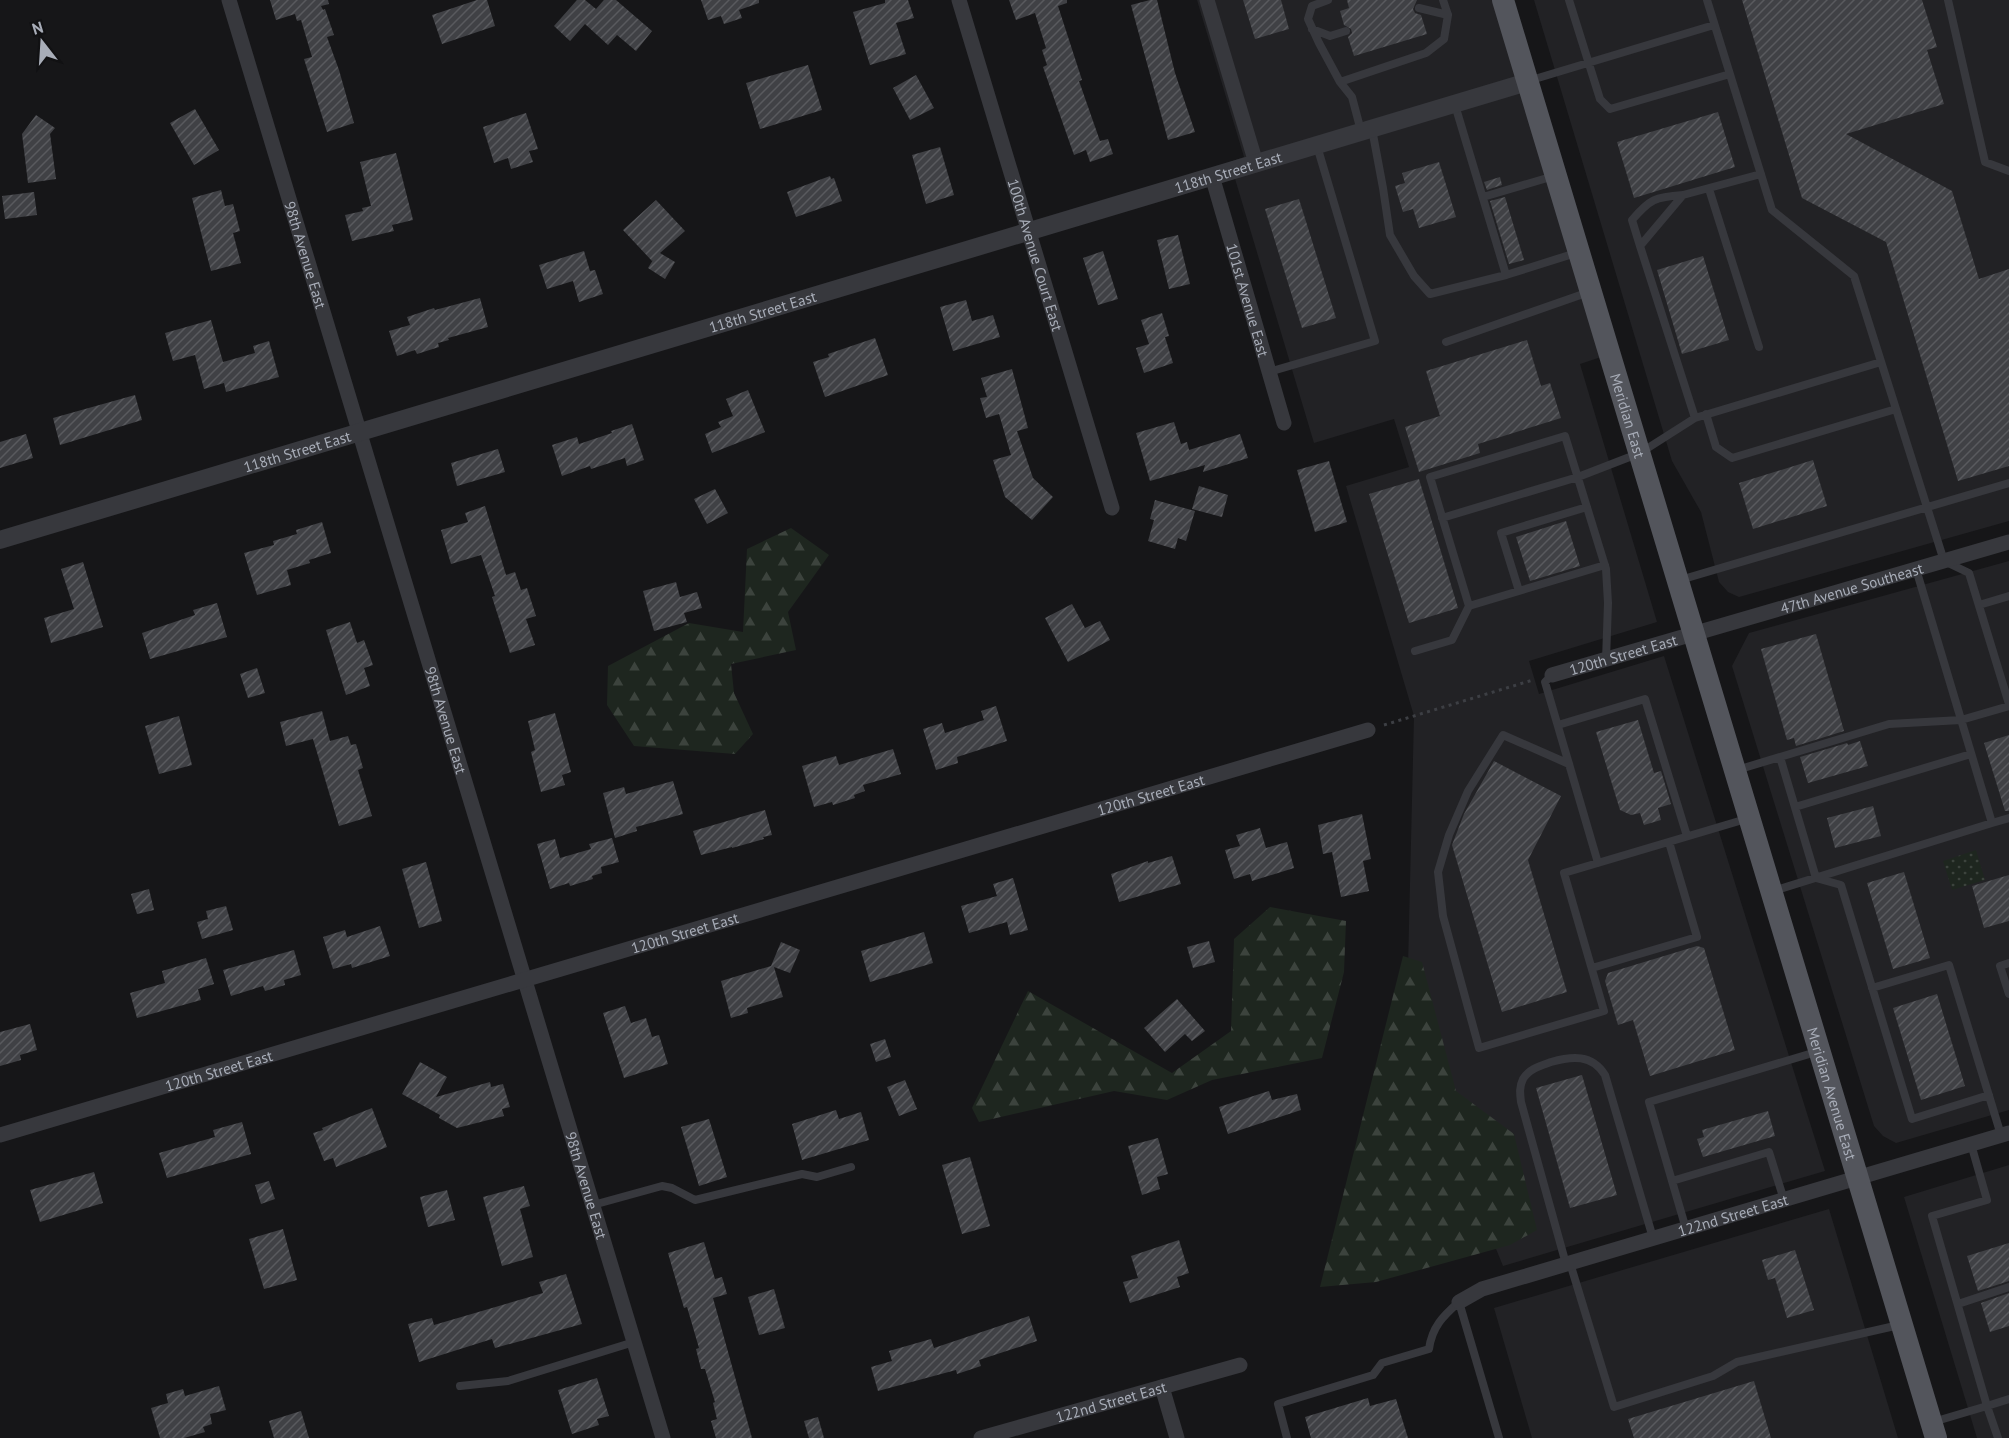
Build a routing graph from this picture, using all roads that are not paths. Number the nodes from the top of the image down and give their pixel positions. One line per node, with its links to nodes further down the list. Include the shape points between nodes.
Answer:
1 (229, 0): 43 (street, 98th Avenue East)
2 (958, 0): 30 (street, 100th Avenue Court East)
3 (1207, 0): 22 (street)
4 (1328, 0): 13 (lane, via 1312,6 1308,19)
5 (1443, 0): 11 (lane)
6 (1503, 0): 18 (main road, Meridian East)
7 (1569, 0): 15 (lane)
8 (1707, 0): 12 (lane)
9 (1948, 0): 23 (lane, via 1985,162)
10 (1419, 8): 11 (lane)
11 (1448, 15): 17 (lane, via 1444,39 1426,53)
12 (1714, 25): 15 (lane); 16 (lane)
13 (1312, 29): 14 (lane, via 1330,36); 17 (lane)
14 (1346, 31)
15 (1589, 63): 16 (lane, via 1600,99 1610,109); 18 (lane)
16 (1730, 74): 24 (lane)
17 (1340, 82): 20 (lane, via 1352,97)
18 (1527, 82): 19 (street, 118th Street East); 25 (main road, Meridian East)
19 (1454, 102): 20 (street, 118th Street East); 29 (lane)
20 (1366, 129): 21 (street, 118th Street East); 33 (lane, via 1383,188 1389,235 1414,276 1431,294)
21 (1317, 144): 22 (street, 118th Street East); 38 (lane, via 1375,341)
22 (1256, 163): 26 (street, 118th Street East)
23 (2009, 171)
24 (1761, 174): 27 (lane); 37 (lane, via 1772,210 1854,276)
25 (1556, 175): 29 (lane); 32 (main road, Meridian East)
26 (1212, 176): 30 (street, 118th Street East); 38 (street, 101st Avenue East)
27 (1709, 189): 28 (lane); 36 (lane)
28 (1683, 195): 31 (lane); 31 (lane, via 1646,204 1632,220)
29 (1483, 197): 33 (lane)
30 (1028, 231): 43 (street, 118th Street East); 49 (street, 100th Avenue Court East)
31 (1640, 246): 41 (lane)
32 (1579, 252): 33 (lane); 34 (main road, Meridian East)
33 (1506, 274)
34 (1591, 291): 35 (lane); 44 (main road, Meridian East)
35 (1446, 342)
36 (1759, 347)
37 (1881, 362): 39 (lane); 40 (lane)
38 (1269, 372): 42 (street, 101st Avenue East)
39 (1896, 410): 40 (lane, via 1732,458 1716,447); 48 (lane)
40 (1706, 414): 41 (lane)
41 (1695, 418): 44 (lane)
42 (1284, 423)
43 (360, 433): 51 (street, 118th Street East); 85 (street, 98th Avenue East)
44 (1640, 453): 45 (lane); 56 (main road, Meridian East)
45 (1578, 477): 47 (lane); 50 (lane); 50 (lane, via 1565,436 1441,473 1430,477)
46 (2009, 483): 48 (lane)
47 (1587, 507): 54 (lane); 57 (lane, via 1501,533)
48 (1927, 507): 53 (lane); 56 (lane)
49 (1112, 508)
50 (1442, 518): 60 (lane)
51 (0, 540)
52 (2009, 542): 53 (street, 47th Avenue Southeast)
53 (1944, 561): 55 (street, 47th Avenue Southeast); 59 (lane, via 1969,573)
54 (1605, 565): 57 (lane); 63 (lane)
55 (1916, 569): 61 (street, 47th Avenue Southeast); 66 (lane)
56 (1678, 581): 61 (main road, Meridian East)
57 (1519, 591): 60 (lane)
58 (2009, 596): 59 (lane)
59 (1979, 605): 65 (lane)
60 (1469, 606): 62 (lane, via 1452,640)
61 (1694, 633): 63 (street, 120th Street East); 69 (main road, Meridian East)
62 (1415, 651)
63 (1606, 660): 64 (street, 120th Street East)
64 (1552, 675): 67 (lane, via 1545,682)
65 (2009, 705): 66 (lane)
66 (1961, 720): 70 (lane); 71 (lane, via 1889,724)
67 (1558, 725): 72 (lane); 78 (lane, via 1645,699)
68 (1368, 730): 85 (street, 120th Street East)
69 (1728, 748): 73 (main road, Meridian Avenue East)
70 (1971, 754): 74 (lane); 77 (lane)
71 (1780, 757): 73 (lane); 74 (lane)
72 (1569, 764): 80 (lane); 84 (lane, via 1503,735 1468,791 1449,835 1438,872 1439,898 1479,1048 1604,1011)
73 (1735, 770): 75 (main road, Meridian Avenue East)
74 (1795, 807): 81 (lane)
75 (1750, 818): 78 (lane); 82 (main road, Meridian Avenue East)
76 (2009, 818): 77 (lane)
77 (1992, 823): 81 (lane)
78 (1687, 837): 79 (lane)
79 (1669, 842): 80 (lane); 84 (lane, via 1697,937)
80 (1598, 863): 84 (lane, via 1563,873)
81 (1816, 878): 82 (lane); 86 (lane, via 1841,885)
82 (1772, 891): 88 (main road, Meridian Avenue East)
83 (2009, 963): 87 (lane, via 2000,966)
84 (1592, 968)
85 (525, 980): 91 (street, 120th Street East); 97 (street, 98th Avenue East)
86 (1872, 988): 89 (lane, via 1950,965); 89 (lane, via 1912,1119)
87 (2009, 994)
88 (1820, 1050): 94 (main road, Meridian Avenue East); 95 (lane, via 1648,1102)
89 (1989, 1095): 90 (lane)
90 (2005, 1134): 92 (street, 122nd Street East)
91 (0, 1135)
92 (1971, 1144): 94 (street, 122nd Street East); 103 (lane, via 1987,1200 1932,1216)
93 (851, 1167): 97 (lane, via 817,1177 802,1174 695,1200 662,1186)
94 (1858, 1178): 96 (street, 122nd Street East); 104 (main road, Meridian Avenue East)
95 (1672, 1181): 96 (lane, via 1769,1152); 98 (lane)
96 (1784, 1200): 98 (street, 122nd Street East)
97 (593, 1205): 105 (street, 98th Avenue East)
98 (1686, 1229): 99 (street, 122nd Street East)
99 (1653, 1238): 100 (street, 122nd Street East); 100 (lane, via 1605,1075 1587,1059 1569,1057 1555,1061 1534,1069 1520,1090)
100 (1568, 1264): 102 (street, 122nd Street East, via 1482,1289); 104 (lane, via 1614,1407 1713,1376 1737,1362)
101 (2009, 1287): 103 (lane)
102 (1459, 1302): 115 (lane, via 1440,1318 1429,1349 1382,1363 1373,1375 1278,1404); 116 (lane)
103 (1958, 1304): 110 (lane)
104 (1903, 1324): 111 (main road, Meridian Avenue East)
105 (634, 1342): 107 (lane, via 508,1381); 112 (street, 98th Avenue East)
106 (1240, 1365): 108 (street, 122nd Street East)
107 (460, 1386)
108 (1162, 1387): 113 (street, 122nd Street East); 114 (street)
109 (2009, 1399): 110 (lane)
110 (1987, 1406): 111 (lane); 117 (lane)
111 (1934, 1430)
112 (663, 1438)
113 (981, 1438)
114 (1177, 1438)
115 (1287, 1438)
116 (1499, 1438)
117 (1998, 1438)

